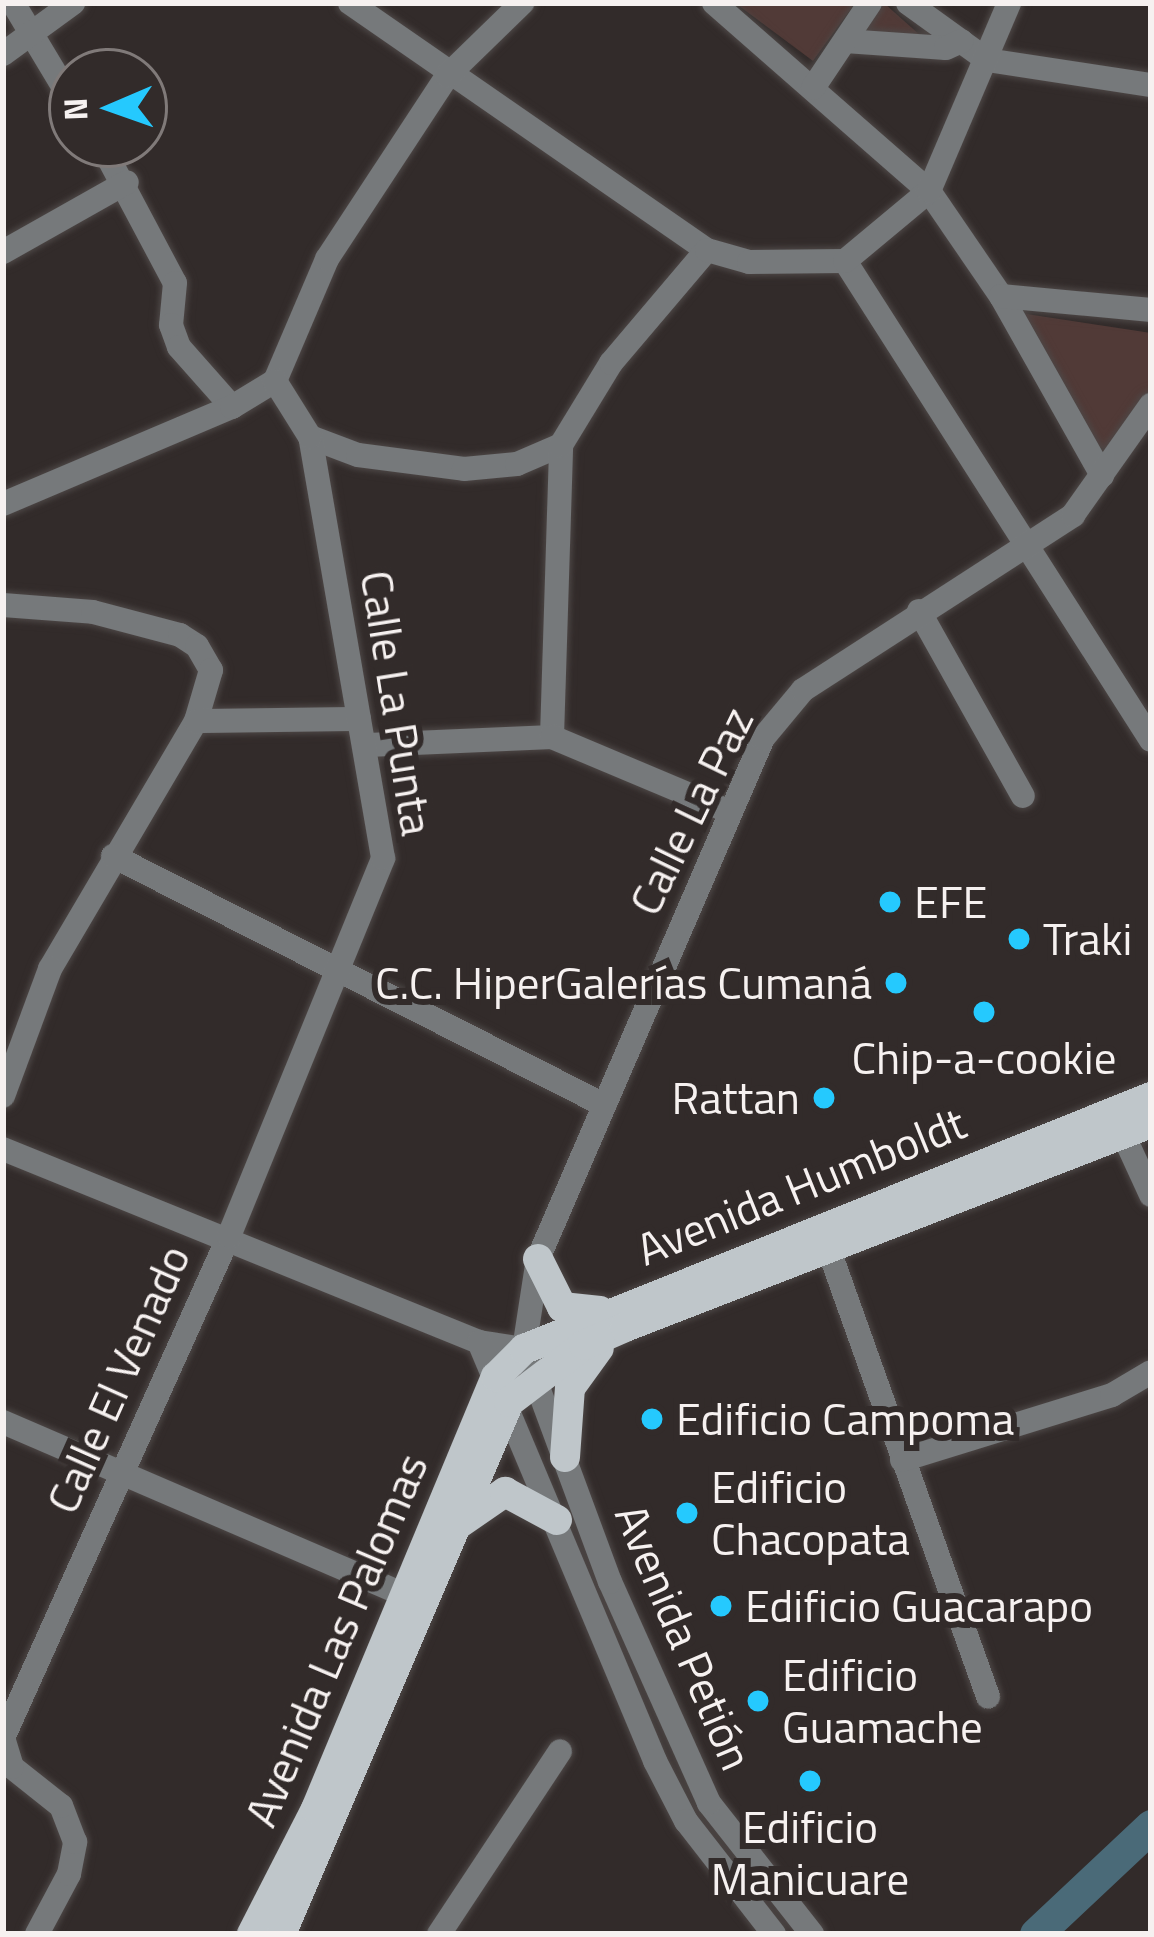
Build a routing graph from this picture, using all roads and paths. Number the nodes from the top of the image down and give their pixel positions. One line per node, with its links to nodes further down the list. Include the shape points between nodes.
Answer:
1 (73, 3): 8 (street)
2 (350, 3): 14 (street)
3 (522, 3): 14 (street)
4 (714, 3): 16 (street)
5 (871, 3): 9 (street)
6 (908, 3): 10 (street)
7 (1009, 3): 12 (street)
8 (19, 16): 11 (street); 13 (street)
9 (845, 41): 10 (street, via 946,48); 16 (street)
10 (962, 41): 12 (street)
11 (3, 54)
12 (987, 60): 15 (street); 19 (street)
13 (48, 63)
14 (447, 76): 20 (street); 25 (street, via 327,260)
15 (1151, 85)
16 (813, 88): 19 (street)
17 (117, 168): 18 (street)
18 (127, 182): 21 (street); 27 (street, via 175,283 170,326 178,347)
19 (929, 191): 22 (street); 23 (street)
20 (707, 250): 22 (street, via 748,262); 29 (street, via 660,296)
21 (3, 252)
22 (845, 261): 32 (street)
23 (1000, 296): 24 (street); 30 (street)
24 (1151, 310)
25 (275, 381): 27 (street); 28 (street, Calle La Punta)
26 (1151, 405): 30 (street, Calle La Paz)
27 (232, 407): 31 (street)
28 (310, 437): 29 (street, via 358,454 464,469 518,464); 35 (street, Calle La Punta)
29 (561, 445): 37 (street)
30 (1102, 475): 32 (street, Calle La Paz, via 1073,515)
31 (3, 504)
32 (1026, 540): 34 (street, Calle La Paz); 38 (street)
33 (3, 605): 36 (street, via 93,612 180,635 211,670)
34 (919, 611): 40 (street); 41 (street, Calle La Paz, via 803,690 763,738)
35 (359, 719): 36 (street); 39 (street, Calle La Punta)
36 (196, 722): 42 (street)
37 (552, 737): 39 (street); 41 (street)
38 (1151, 740)
39 (368, 746): 43 (street, Calle La Punta, via 383,858)
40 (1023, 796)
41 (730, 812): 46 (street, Calle La Paz)
42 (113, 856): 43 (street); 44 (street, via 50,969)
43 (342, 966): 46 (street); 50 (street, Calle La Punta)
44 (3, 1096)
45 (1151, 1096): 51 (main road, Avenida Humboldt)
46 (604, 1106): 52 (street, Calle La Paz)
47 (1137, 1128): 49 (street); 51 (main road, Avenida Humboldt)
48 (3, 1148): 50 (street)
49 (1151, 1195)
50 (229, 1236): 54 (street); 62 (street, Calle El Venado)
51 (824, 1238): 53 (main road, Avenida Humboldt); 61 (street)
52 (538, 1259): 53 (main road, via 562,1307); 55 (street, Calle La Paz)
53 (614, 1320): 55 (main road, Avenida Humboldt); 57 (main road, Avenida Humboldt); 60 (main road, via 570,1388)
54 (479, 1342): 55 (street); 58 (street, Avenida Petión)
55 (524, 1349): 57 (street, Avenida Petión); 58 (main road, Avenida Humboldt)
56 (1151, 1372): 61 (street, via 1112,1395)
57 (535, 1378): 58 (main road, Avenida Humboldt); 60 (street, Avenida Petión)
58 (502, 1389): 63 (street, Avenida Petión); 64 (main road, Avenida Las Palomas); 65 (main road, Avenida Las Palomas)
59 (3, 1422): 62 (street)
60 (565, 1457): 73 (street, Avenida Petión, via 709,1803)
61 (902, 1460): 66 (street)
62 (122, 1472): 65 (street); 68 (street, Calle El Venado, via 4,1738 11,1767 61,1806 75,1842 69,1874)
63 (557, 1520): 64 (main road, via 505,1492 488,1497); 72 (street, Avenida Petión, via 686,1821)
64 (452, 1532): 70 (main road, Avenida Las Palomas, via 354,1778)
65 (403, 1594): 69 (main road, Avenida Las Palomas, via 316,1809)
66 (988, 1697)
67 (560, 1750): 71 (street)
68 (37, 1934)
69 (252, 1934)
70 (281, 1934)
71 (439, 1934)
72 (775, 1934)
73 (812, 1934)

